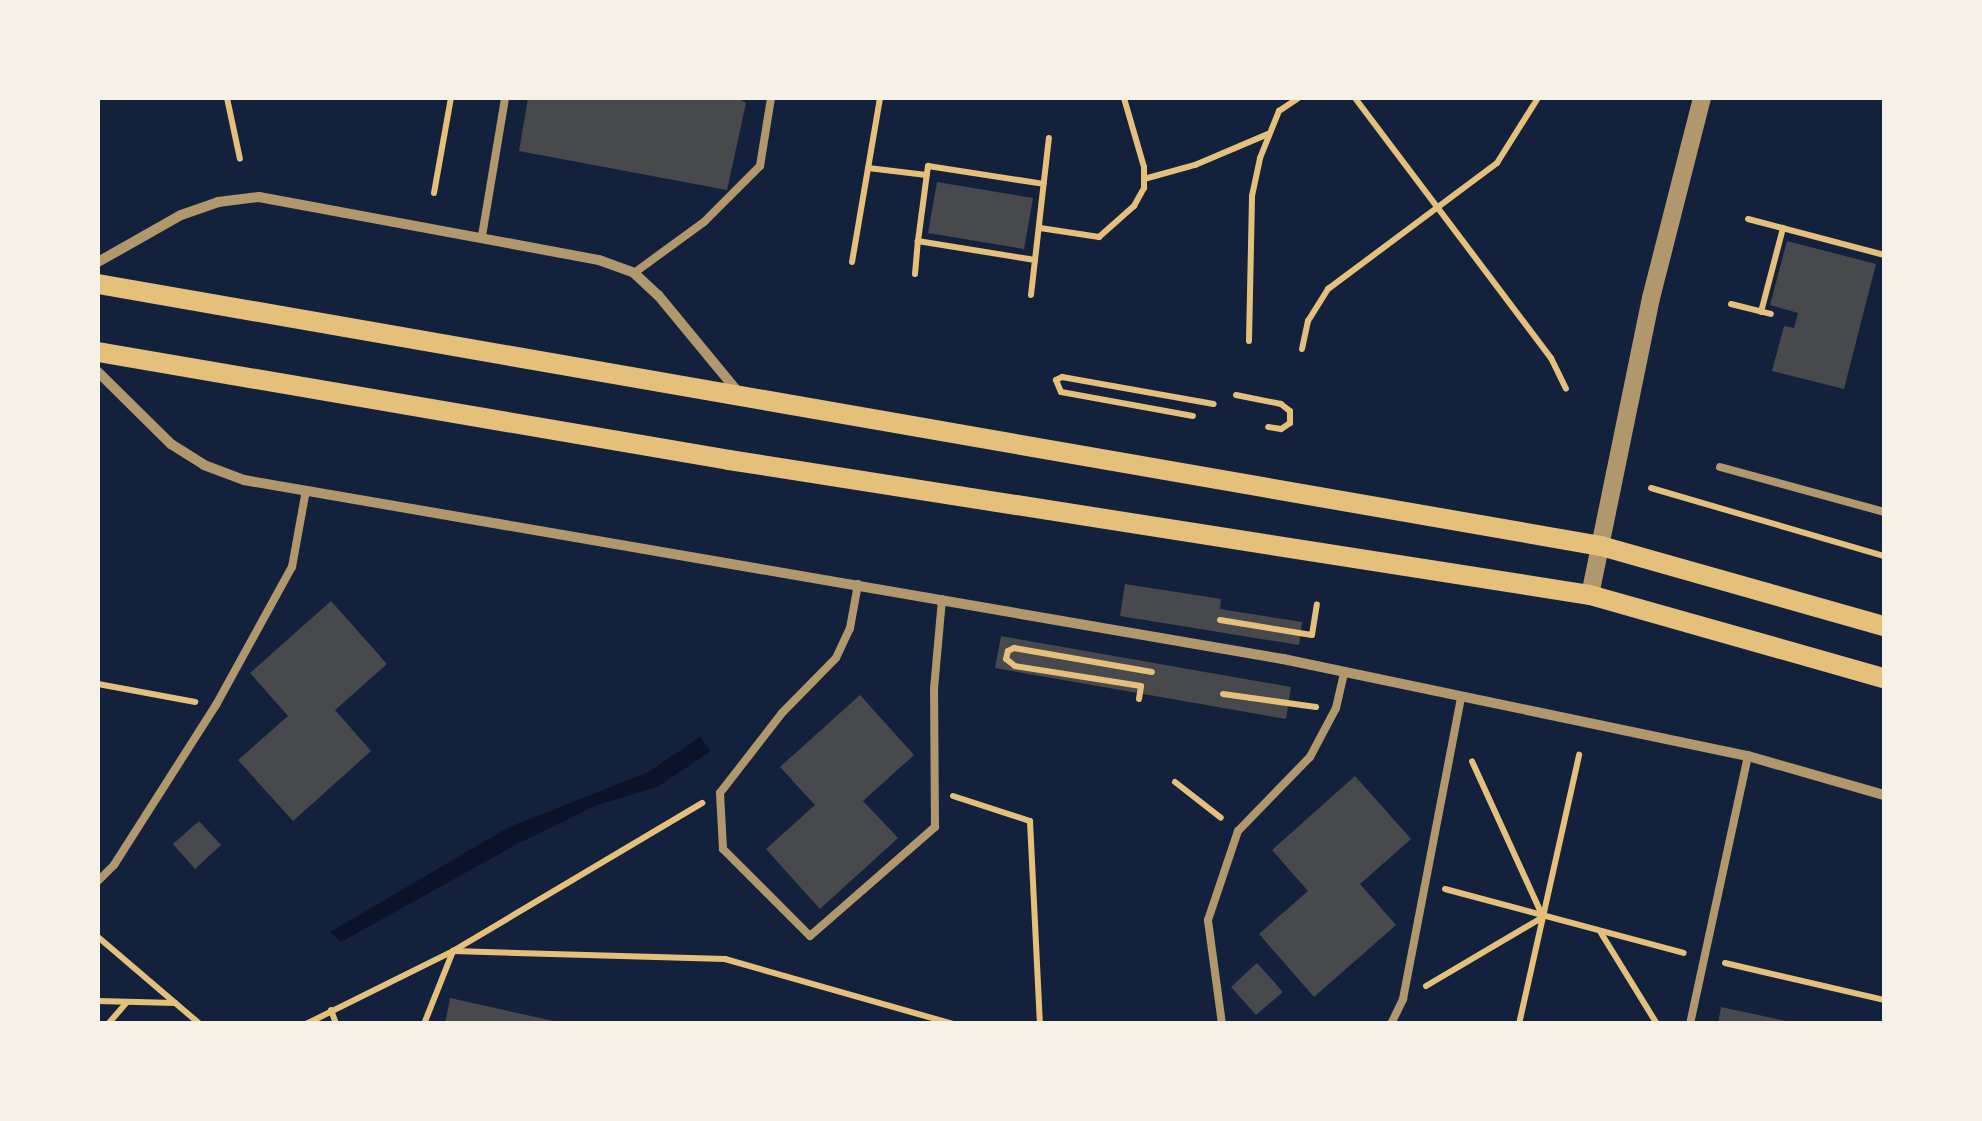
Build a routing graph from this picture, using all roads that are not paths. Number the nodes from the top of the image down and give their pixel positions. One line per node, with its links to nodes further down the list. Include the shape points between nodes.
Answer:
1 (504, 98): 4 (lane)
2 (772, 98): 6 (lane, via 760,166 724,204)
3 (1702, 98): 14 (street, via 1651,298)
4 (482, 236): 5 (street, via 259,197 181,216); 6 (street)
5 (98, 262)
6 (634, 273): 10 (street)
7 (98, 284): 10 (main road)
8 (98, 352): 16 (main road, via 820,475)
9 (98, 372): 12 (street, via 171,444 204,465 244,480)
10 (744, 400): 14 (main road)
11 (1720, 467): 13 (lane)
12 (306, 490): 15 (street); 24 (lane, via 292,568 216,705)
13 (1884, 512)
14 (1601, 546): 16 (street); 18 (main road)
15 (858, 584): 17 (street); 17 (lane, via 836,658 782,713 720,793 723,849 810,936 935,827 934,689)
16 (1590, 595): 20 (main road)
17 (942, 599): 19 (street)
18 (1884, 626)
19 (1344, 673): 21 (street); 25 (lane, via 1336,708 1310,757 1238,831 1208,920)
20 (1884, 678)
21 (1461, 696): 22 (street); 26 (lane, via 1403,999)
22 (1748, 756): 23 (street); 27 (lane)
23 (1884, 795)
24 (98, 881)
25 (1222, 1024)
26 (1391, 1024)
27 (1690, 1024)

